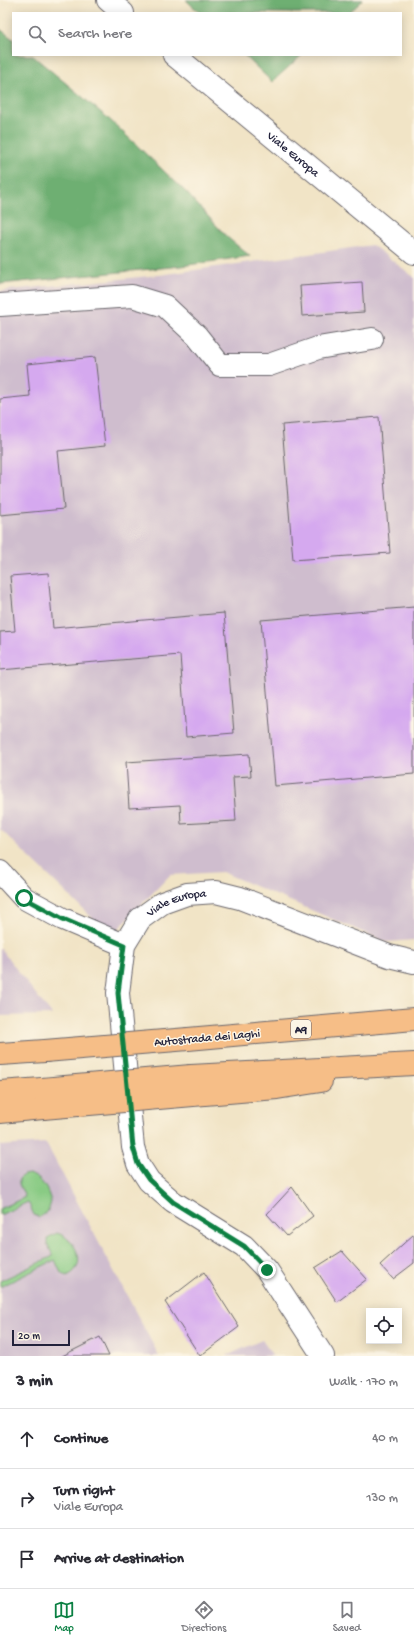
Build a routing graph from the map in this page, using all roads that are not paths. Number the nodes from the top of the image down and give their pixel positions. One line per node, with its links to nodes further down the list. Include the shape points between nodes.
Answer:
1 (108, 0): 2 (street)
2 (122, 12)
3 (175, 56): 4 (street, Viale Europa)
4 (414, 253)
5 (0, 305): 6 (street, via 132,296 165,306 197,336 220,365 269,365 318,348)
6 (372, 338)
7 (0, 872): 8 (street, via 24,898 63,919)
8 (124, 945): 9 (street, Viale Europa, via 140,919 162,903 187,894 216,892 240,898 389,956); 16 (street, Viale Europa, via 118,993 133,1147 138,1164 149,1180 173,1202 244,1246 267,1270)
9 (414, 962)
10 (414, 1019): 11 (highway, Autostrada dei Laghi / A9, bridge)
11 (0, 1054)
12 (414, 1065): 14 (highway, bridge)
13 (0, 1092): 14 (highway)
14 (42, 1098): 15 (highway)
15 (0, 1112)
16 (323, 1356)

